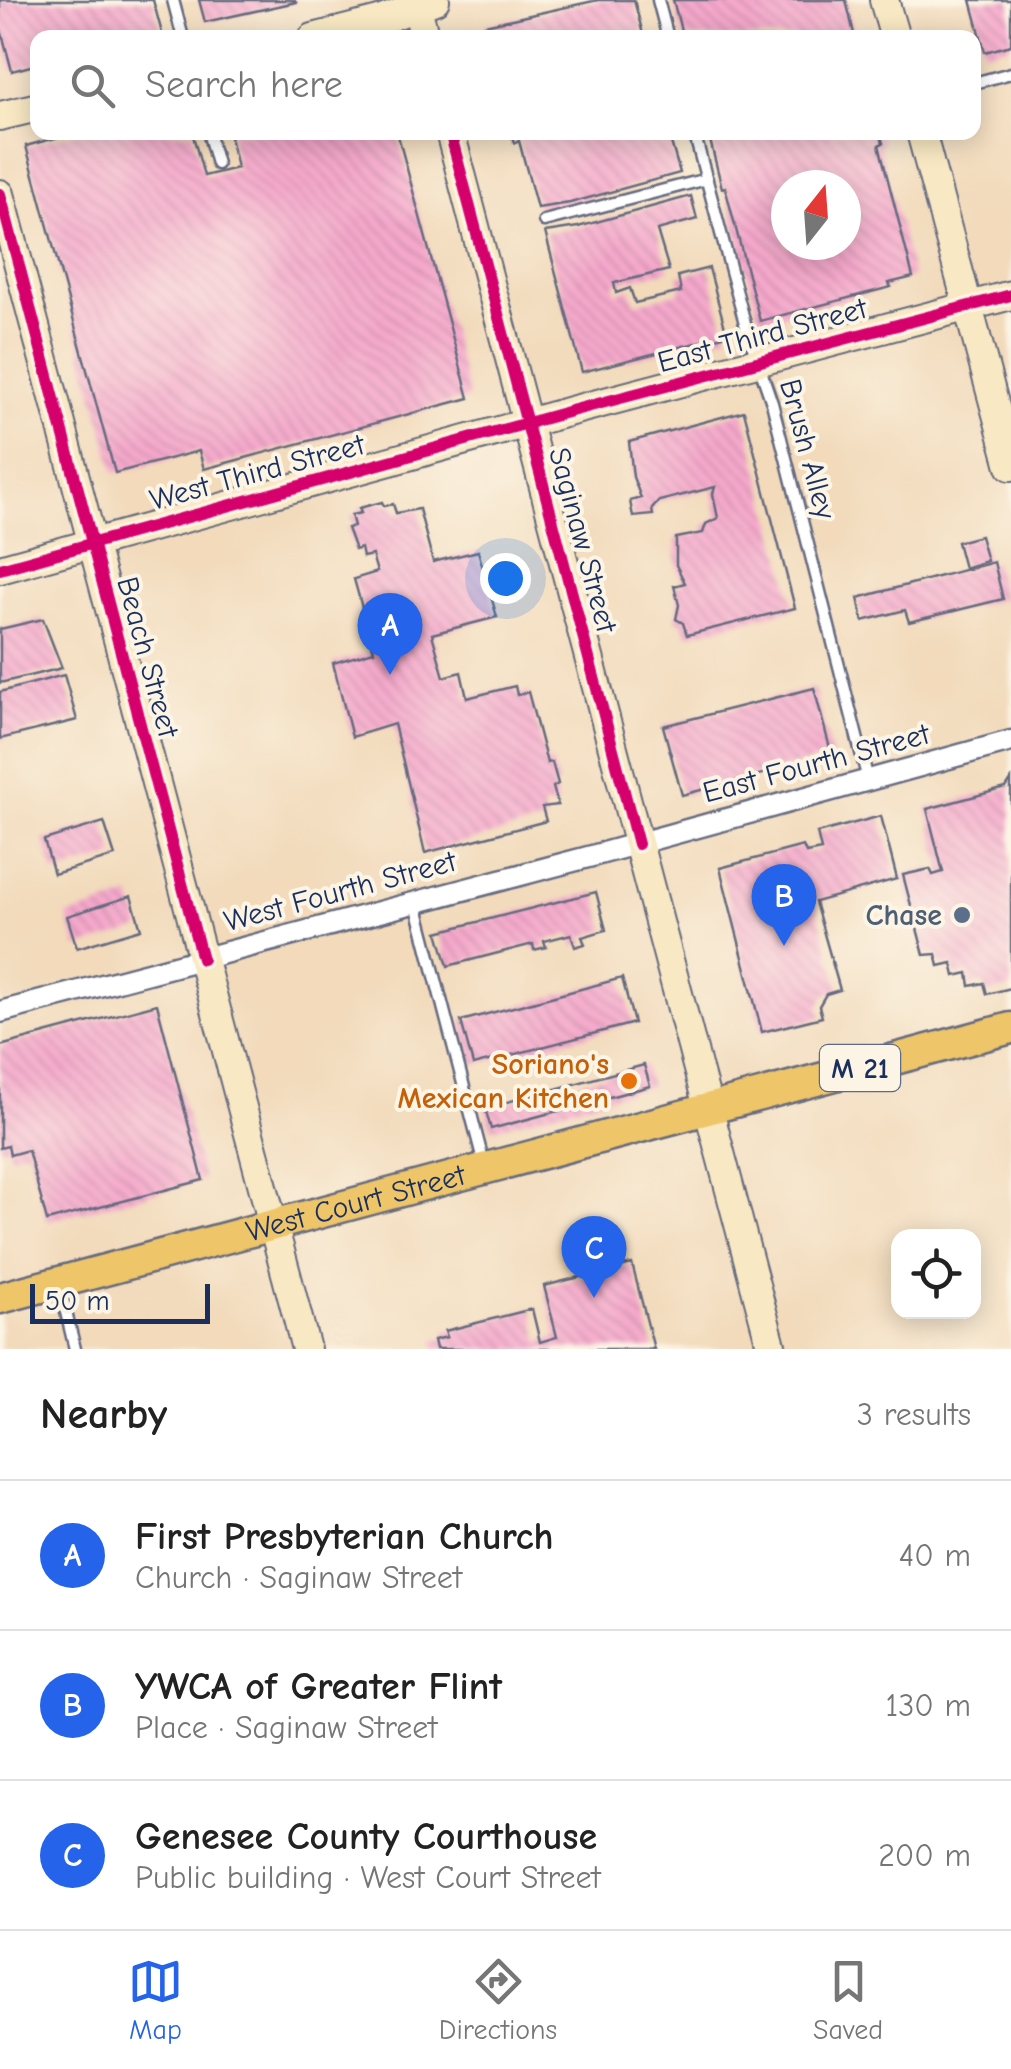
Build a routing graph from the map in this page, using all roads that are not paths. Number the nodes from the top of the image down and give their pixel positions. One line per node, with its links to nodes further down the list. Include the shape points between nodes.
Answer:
1 (172, 0): 5 (lane)
2 (658, 0): 8 (lane)
3 (884, 0): 9 (street)
4 (422, 2): 6 (street); 7 (street)
5 (180, 30)
6 (345, 30)
7 (424, 30)
8 (666, 30)
9 (892, 30)
10 (1011, 73): 11 (lane)
11 (981, 81)
12 (30, 109): 13 (street)
13 (0, 116)
14 (210, 140): 18 (lane)
15 (452, 140): 25 (street, Saginaw Street)
16 (696, 140): 19 (lane, Brush Alley)
17 (923, 140): 23 (street)
18 (217, 164)
19 (707, 178): 21 (lane); 24 (lane, Brush Alley)
20 (0, 194): 27 (street, Beach Street)
21 (544, 221)
22 (1011, 296): 23 (street, East Third Street)
23 (968, 307): 24 (street, East Third Street); 26 (street)
24 (758, 362): 25 (street, East Third Street); 30 (lane, Brush Alley)
25 (527, 424): 27 (street, West Third Street); 31 (street, Saginaw Street)
26 (1011, 466)
27 (92, 544): 28 (street, West Third Street); 33 (street, Beach Street)
28 (0, 569)
29 (1011, 741): 30 (street, East Fourth Street)
30 (868, 780): 31 (street, East Fourth Street)
31 (638, 844): 32 (street, West Fourth Street); 36 (street, Saginaw Street)
32 (416, 903): 33 (street, West Fourth Street); 37 (lane)
33 (202, 959): 34 (street, West Fourth Street); 38 (street, Beach Street)
34 (0, 1012)
35 (1011, 1028): 36 (main road, M 21)
36 (709, 1109): 37 (main road, West Court Street / M 21); 43 (street, Saginaw Street)
37 (485, 1170): 38 (main road, West Court Street / M 21)
38 (273, 1226): 39 (main road, West Court Street / M 21); 42 (street, Beach Street)
39 (60, 1284): 40 (main road, West Court Street / M 21); 41 (lane)
40 (0, 1298)
41 (75, 1349)
42 (306, 1349)
43 (772, 1349)

